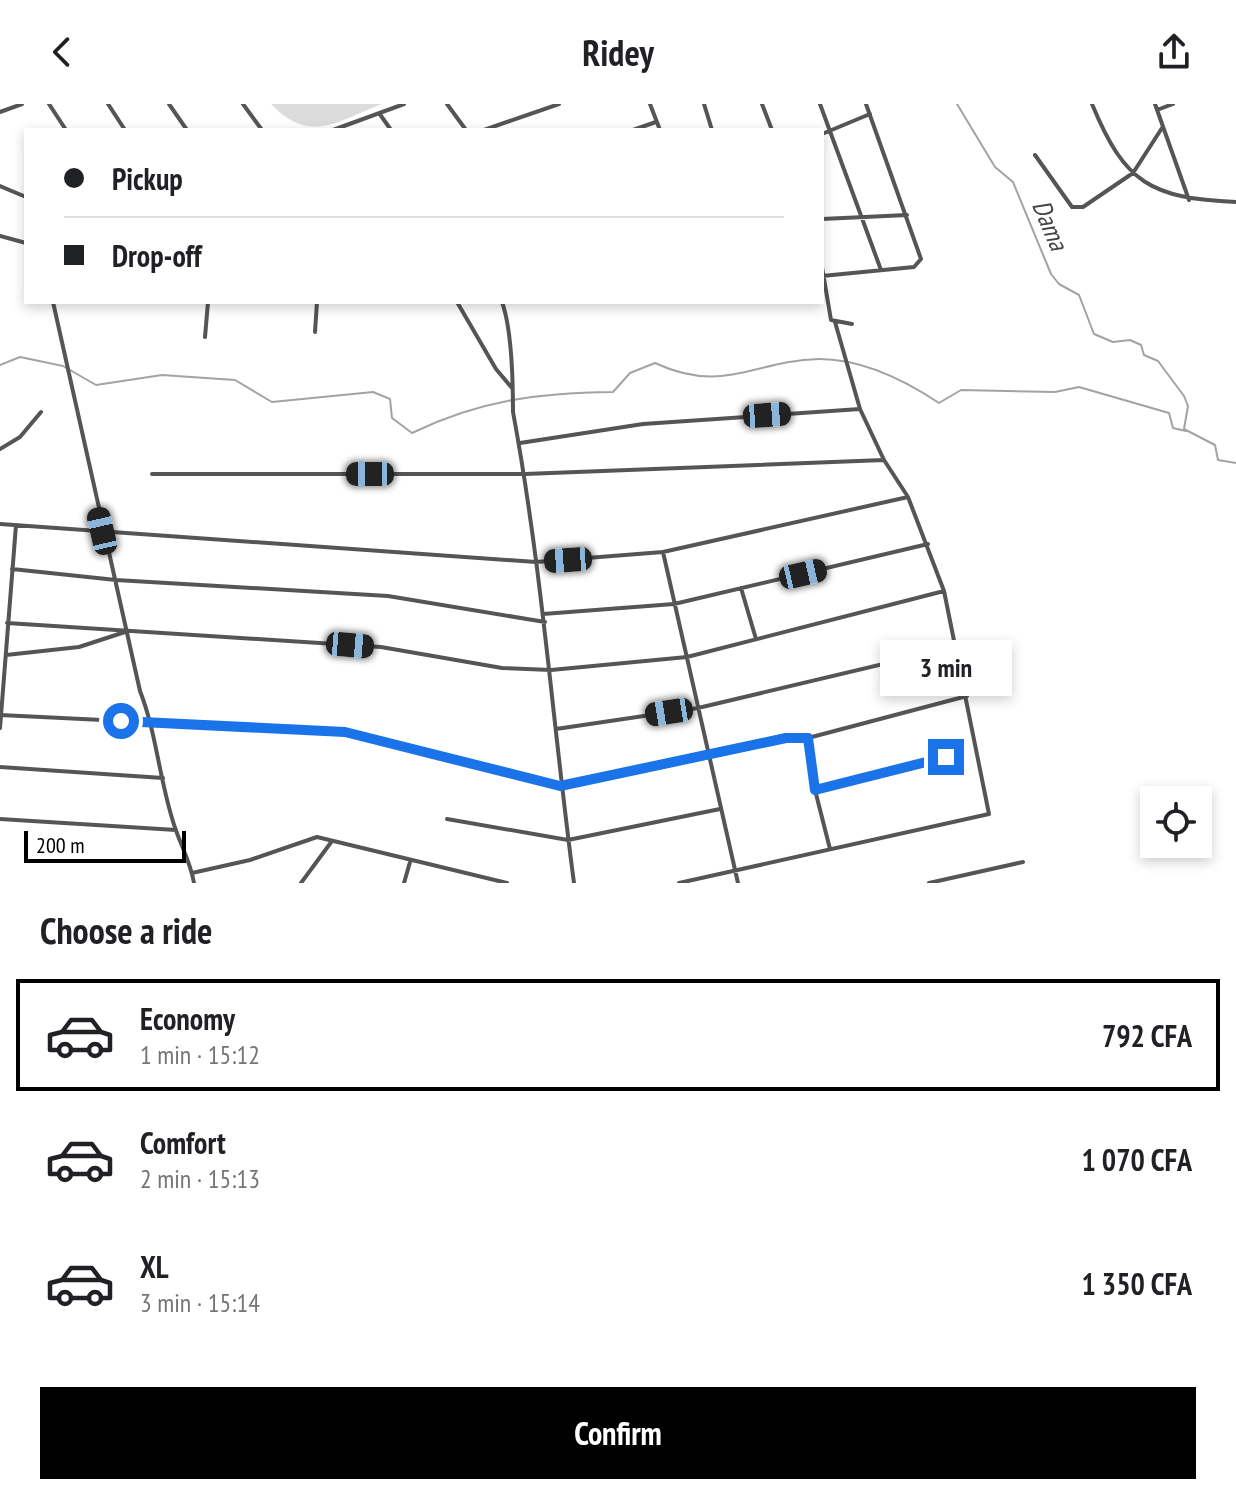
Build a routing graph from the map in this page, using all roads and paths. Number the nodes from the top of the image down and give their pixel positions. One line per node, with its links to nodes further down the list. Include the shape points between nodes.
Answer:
1 (22, 104): 17 (street)
2 (49, 104): 21 (street)
3 (108, 104): 22 (street)
4 (169, 104): 23 (street)
5 (243, 104): 24 (street)
6 (404, 104): 18 (street)
7 (447, 104): 27 (street)
8 (559, 104): 28 (street)
9 (650, 104): 20 (street)
10 (704, 104): 31 (street)
11 (762, 104): 32 (street)
12 (820, 104): 34 (street)
13 (866, 104): 19 (street)
14 (1092, 104): 37 (street, via 1116,154)
15 (1173, 104): 16 (street)
16 (1156, 107): 33 (street)
17 (0, 112)
18 (379, 113): 25 (street); 26 (street)
19 (870, 114): 34 (street); 43 (street)
20 (656, 122): 29 (street); 30 (street)
21 (65, 128)
22 (124, 128)
23 (186, 128)
24 (261, 128)
25 (338, 128)
26 (390, 128)
27 (465, 128)
28 (490, 128)
29 (639, 128)
30 (659, 128)
31 (711, 128)
32 (771, 128)
33 (1162, 128): 37 (street); 40 (street)
34 (829, 131): 35 (street); 42 (street)
35 (824, 133)
36 (1035, 155): 37 (street, via 1072,207 1083,207)
37 (1133, 173): 40 (street, via 1143,183)
38 (0, 186): 39 (street)
39 (24, 196)
40 (1189, 200): 41 (street)
41 (1236, 202)
42 (860, 215): 43 (street); 44 (street); 47 (street)
43 (907, 215): 47 (street, via 920,264)
44 (824, 219)
45 (0, 236): 46 (street)
46 (24, 242)
47 (881, 270): 48 (street)
48 (824, 276): 54 (street)
49 (53, 304): 69 (street)
50 (208, 304): 57 (street)
51 (317, 304): 56 (street)
52 (458, 304): 58 (street)
53 (503, 304): 58 (street)
54 (835, 322): 55 (street); 59 (street)
55 (852, 324)
56 (315, 332)
57 (205, 337)
58 (512, 388): 61 (street)
59 (860, 409): 61 (street, via 643,424); 63 (street)
60 (41, 412): 62 (street, via 20,437)
61 (519, 443): 65 (street)
62 (0, 449)
63 (884, 460): 65 (street); 66 (street)
64 (152, 474): 65 (street)
65 (525, 474): 72 (street)
66 (908, 497): 70 (street); 71 (street)
67 (0, 524): 68 (street)
68 (16, 525): 69 (street); 73 (street)
69 (102, 531): 72 (street); 74 (street)
70 (928, 544): 75 (street); 76 (street)
71 (663, 552): 72 (street); 77 (street)
72 (536, 562): 78 (street)
73 (12, 569): 74 (street); 80 (street)
74 (116, 580): 79 (street, via 388,596); 81 (street)
75 (741, 588): 77 (street); 82 (street)
76 (944, 591): 82 (street); 83 (street)
77 (674, 604): 78 (street); 85 (street)
78 (543, 614): 79 (street)
79 (545, 622): 87 (street)
80 (7, 623): 81 (street); 84 (street)
81 (129, 630): 84 (street, via 79,647); 87 (street, via 381,647 502,668); 91 (street)
82 (756, 639): 85 (street)
83 (955, 647): 88 (street); 89 (street)
84 (6, 655): 86 (street)
85 (687, 657): 87 (street); 89 (street)
86 (2, 667): 90 (street)
87 (551, 670): 93 (street)
88 (967, 696): 94 (street); 107 (street, via 989,814)
89 (698, 708): 93 (street); 95 (street)
90 (1, 715): 91 (street); 92 (street)
91 (151, 722): 98 (street); 99 (street, via 345,732)
92 (0, 728)
93 (556, 729): 99 (street)
94 (808, 738): 95 (street, via 786,738); 100 (street)
95 (709, 757): 99 (street); 101 (street)
96 (946, 757): 100 (street)
97 (0, 767): 98 (street)
98 (163, 778): 104 (street)
99 (560, 786): 105 (street)
100 (815, 790): 107 (street)
101 (721, 808): 105 (street); 110 (street)
102 (0, 819): 104 (street)
103 (447, 819): 105 (street)
104 (176, 830): 111 (street)
105 (568, 840): 116 (street)
106 (332, 841): 108 (street); 111 (street, via 317,837); 113 (street)
107 (830, 849): 110 (street)
108 (411, 862): 114 (street); 115 (street)
109 (1023, 862): 119 (street)
110 (735, 871): 117 (street); 118 (street)
111 (192, 873): 112 (street)
112 (192, 882)
113 (301, 883)
114 (404, 883)
115 (507, 883)
116 (574, 883)
117 (679, 883)
118 (738, 883)
119 (929, 883)

